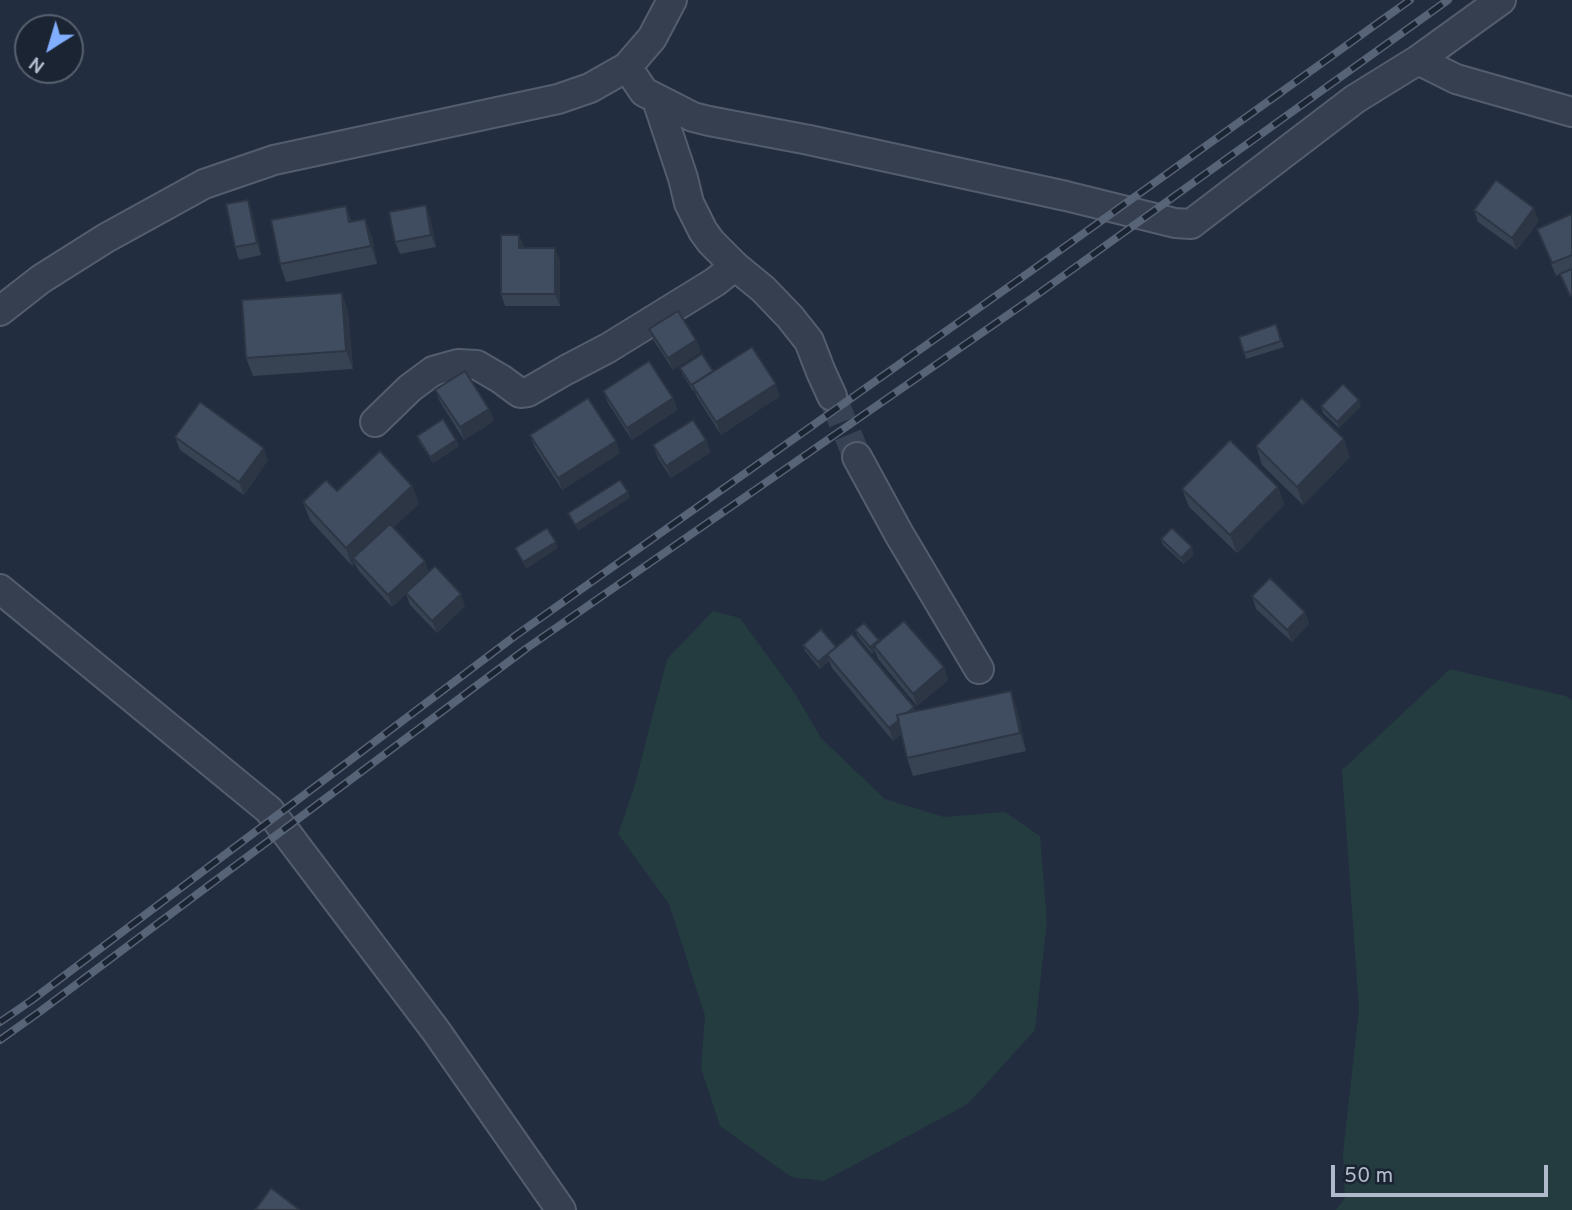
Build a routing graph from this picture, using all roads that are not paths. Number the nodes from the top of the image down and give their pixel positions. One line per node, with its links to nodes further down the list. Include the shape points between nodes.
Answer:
1 (672, 0): 4 (street, via 652,38)
2 (1501, 0): 3 (street)
3 (1418, 60): 5 (street, via 1355,99 1191,225 709,121); 6 (street, via 1456,79)
4 (627, 67): 5 (street, via 644,92); 8 (street, via 558,99 274,160 204,184 95,244)
5 (657, 100): 7 (street, via 689,203 707,237)
6 (1572, 112)
7 (735, 266): 9 (street, via 763,289 808,341); 10 (street, via 608,348 528,392 520,393 478,365 458,364 433,371)
8 (0, 312)
9 (832, 396)
10 (376, 422)
11 (857, 457): 13 (street)
12 (0, 589): 14 (street, via 268,810 436,1031)
13 (979, 669)
14 (561, 1210)

